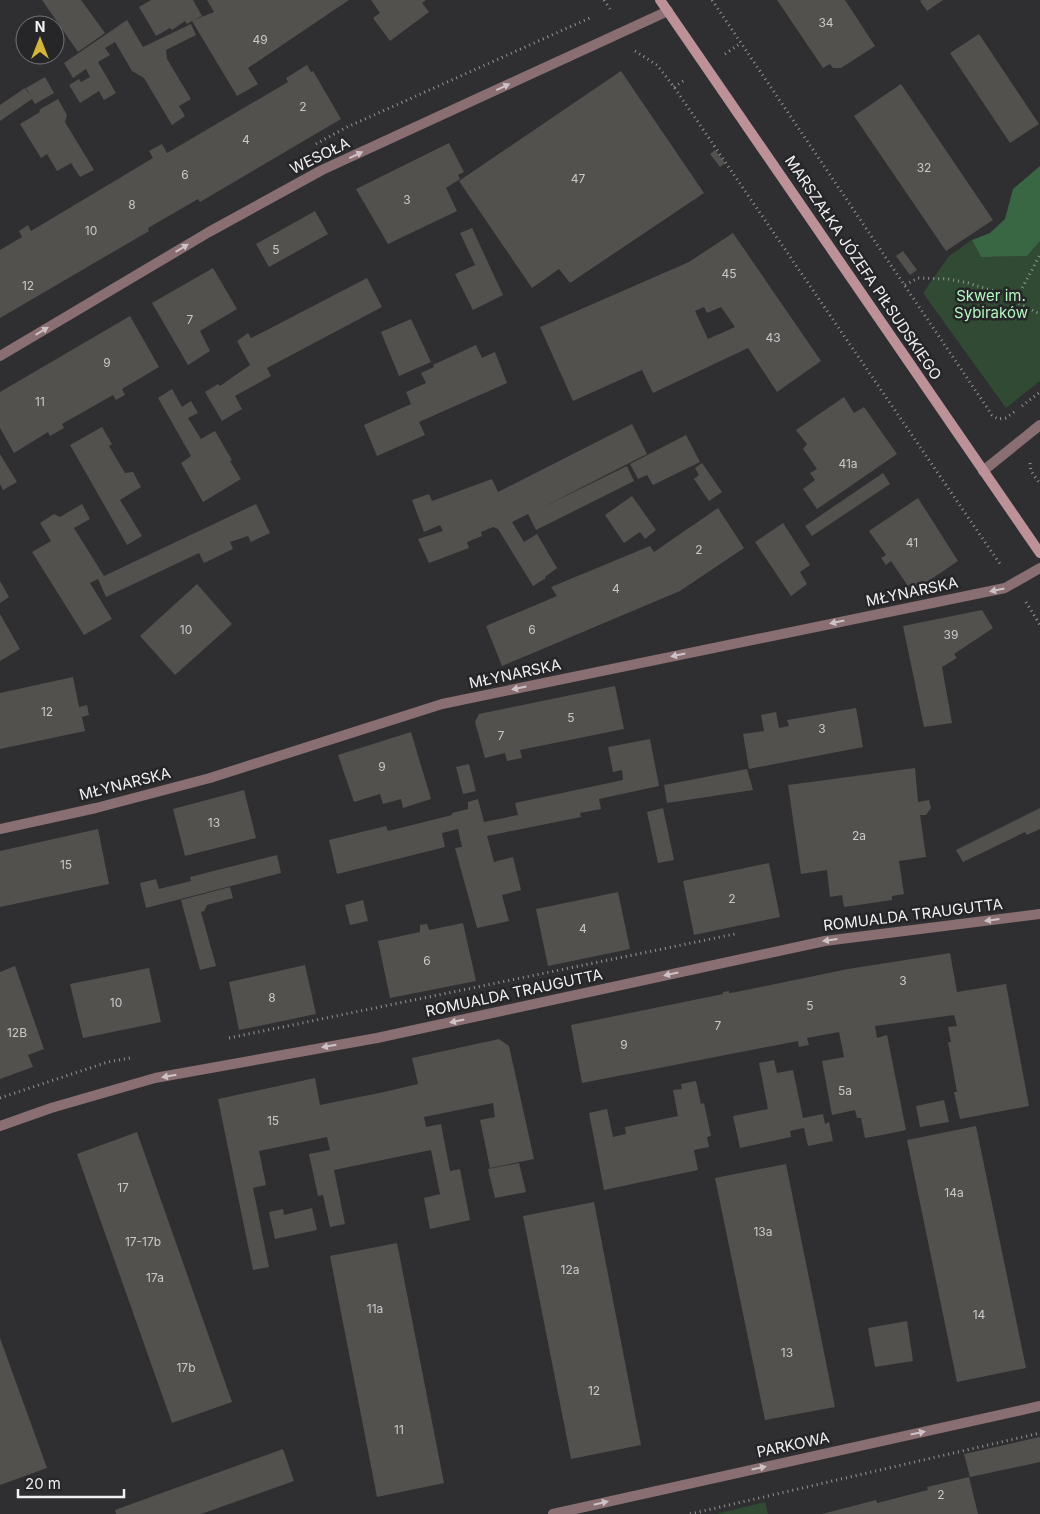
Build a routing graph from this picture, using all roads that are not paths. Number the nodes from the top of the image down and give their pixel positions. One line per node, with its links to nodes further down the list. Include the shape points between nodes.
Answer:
1 (660, 0): 2 (street, MARSZAŁKA JÓZEFA PIŁSUDSKIEGO)
2 (668, 11): 3 (street, WESOŁA, one-way to 2, via 209,232 322,170); 5 (street, MARSZAŁKA JÓZEFA PIŁSUDSKIEGO)
3 (0, 356)
4 (1040, 425): 5 (street)
5 (983, 471): 6 (street, MARSZAŁKA JÓZEFA PIŁSUDSKIEGO)
6 (1040, 553)
7 (1040, 568): 8 (street, MŁYNARSKA, one-way to 8, via 1005,588 442,704 210,778 96,808)
8 (0, 828)
9 (1040, 914): 10 (street, ROMUALDA TRAUGUTTA, one-way to 10, via 825,941 377,1038 155,1078)
10 (0, 1126)
11 (1040, 1406): 12 (street, PARKOWA, one-way to 11)
12 (553, 1514)

